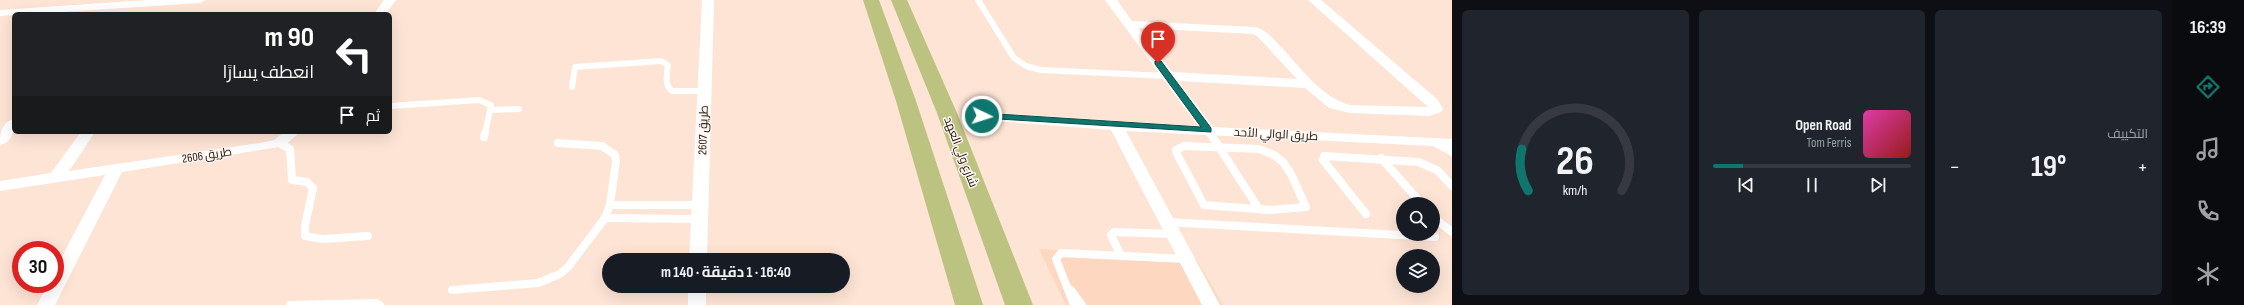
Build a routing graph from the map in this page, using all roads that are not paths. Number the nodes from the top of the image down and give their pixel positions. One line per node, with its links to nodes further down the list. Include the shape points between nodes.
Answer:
1 (200, 0): 9 (street)
2 (390, 0): 13 (street)
3 (708, 0): 20 (street, طريق 2607)
4 (871, 0): 57 (main road)
5 (899, 0): 68 (main road, شارع ولي العهد, via 947,113)
6 (978, 0): 17 (lane, via 1014,58 1026,66 1041,70)
7 (1111, 0): 16 (street)
8 (1314, 0): 18 (street, via 1432,102 1436,109 1430,112 1350,109 1334,105)
9 (184, 1): 10 (street); 12 (street)
10 (99, 10): 11 (street)
11 (33, 12)
12 (178, 12)
13 (381, 12)
14 (0, 13): 15 (street)
15 (12, 13)
16 (1129, 24): 17 (street); 18 (street, via 1255,31 1262,34)
17 (1167, 76): 18 (street); 27 (street)
18 (1309, 84)
19 (572, 87): 20 (lane, via 575,67 661,61 668,65 666,86 672,92)
20 (704, 91): 46 (street, طريق 2607)
21 (392, 106): 23 (lane, via 479,100 491,105)
22 (519, 109): 23 (lane)
23 (491, 110): 30 (lane)
24 (982, 116): 26 (street, طريق الوالي الأحد)
25 (12, 126): 31 (street)
26 (1116, 126): 27 (street, طريق الوالي الأحد); 50 (street)
27 (1208, 130): 32 (street, طريق الوالي الأحد); 36 (lane)
28 (87, 134): 40 (street)
29 (290, 134): 33 (street, طريق 2606)
30 (484, 137)
31 (0, 141)
32 (1436, 142): 35 (street, طريق الوالي الأحد); 37 (lane, طريق الوالي الأحد)
33 (279, 143): 39 (street, طريق 2606); 52 (lane, via 290,149 292,180 307,182 313,188 305,226 306,236 322,239)
34 (558, 143): 44 (lane, via 602,146 615,155)
35 (1452, 143)
36 (1221, 147): 45 (lane); 45 (lane, via 1184,146 1176,150 1204,204 1210,207); 45 (lane, via 1259,149 1279,158 1306,198 1306,207)
37 (1452, 152)
38 (1381, 158): 42 (lane, via 1418,162 1429,166 1437,170); 43 (lane); 47 (lane, via 1324,156 1323,160)
39 (116, 169): 40 (street, طريق 2606); 61 (street)
40 (56, 178): 41 (street, طريق 2606)
41 (0, 186)
42 (1452, 186)
43 (1416, 197)
44 (610, 205): 46 (lane); 48 (lane)
45 (1259, 208)
46 (700, 212): 48 (lane); 54 (street, طريق 2607)
47 (1366, 214)
48 (605, 218): 59 (lane, via 568,267 549,280 525,285)
49 (1440, 224): 51 (lane)
50 (1170, 228): 53 (lane); 55 (lane, via 1114,232 1111,235); 56 (street)
51 (1452, 232)
52 (368, 236)
53 (1396, 236)
54 (698, 253)
55 (1121, 256): 56 (lane); 58 (lane, via 1061,253 1056,259)
56 (1186, 259): 71 (street)
57 (961, 280): 66 (main road); 67 (main road)
58 (1064, 280): 69 (lane); 70 (lane)
59 (452, 290)
60 (697, 293): 65 (street)
61 (46, 305)
62 (290, 305): 63 (lane)
63 (317, 305): 64 (lane)
64 (380, 305)
65 (697, 305)
66 (969, 305)
67 (979, 305)
68 (1019, 305)
69 (1074, 305)
70 (1082, 305)
71 (1211, 305)

